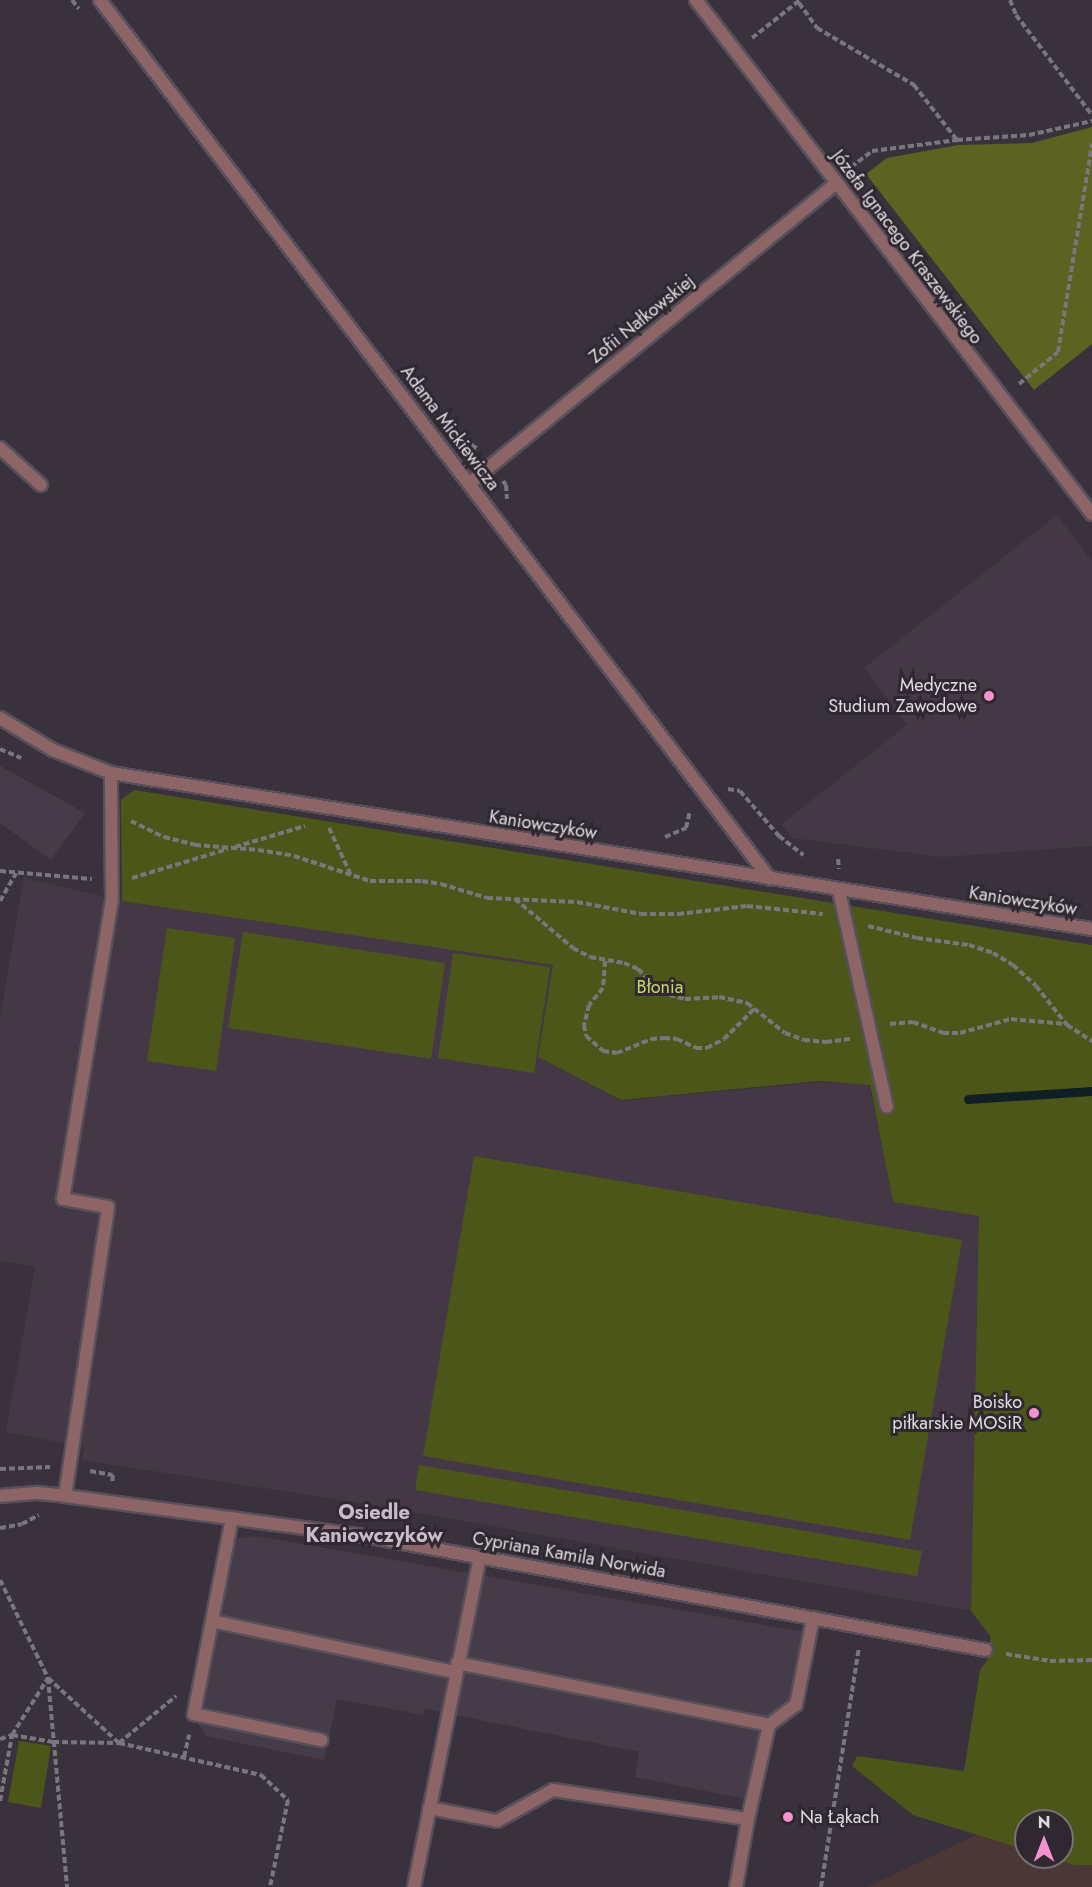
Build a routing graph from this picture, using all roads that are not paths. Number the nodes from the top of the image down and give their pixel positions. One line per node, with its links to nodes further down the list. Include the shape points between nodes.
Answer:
1 (100, 0): 5 (street, Adama Mickiewicza)
2 (696, 0): 3 (street, Józefa Ignacego Kraszewskiego)
3 (835, 182): 5 (street, Zofii Nałkowskiej); 7 (street, Józefa Ignacego Kraszewskiego)
4 (0, 448): 6 (street)
5 (470, 483): 10 (street, Adama Mickiewicza)
6 (41, 485)
7 (1092, 514)
8 (0, 718): 9 (street, Kaniowczyków, via 53,750)
9 (111, 773): 10 (street, Kaniowczyków); 15 (street, via 112,899 63,1199 108,1207)
10 (770, 879): 11 (street, Kaniowczyków)
11 (839, 891): 12 (street, Kaniowczyków); 13 (street)
12 (1092, 930)
13 (887, 1107)
14 (0, 1496): 15 (street, Cypriana Kamila Norwida)
15 (65, 1496): 16 (street, Cypriana Kamila Norwida)
16 (232, 1518): 17 (street, Cypriana Kamila Norwida); 19 (street)
17 (480, 1557): 18 (street, Cypriana Kamila Norwida); 21 (street)
18 (813, 1618): 20 (street, Cypriana Kamila Norwida); 22 (street, via 796,1705)
19 (212, 1621): 21 (street); 23 (street, via 194,1714)
20 (986, 1650)
21 (456, 1667): 22 (street); 24 (street)
22 (770, 1725): 25 (street)
23 (321, 1740)
24 (429, 1808): 25 (street, via 497,1821 553,1790); 26 (street)
25 (748, 1819): 27 (street)
26 (414, 1887)
27 (736, 1887)

